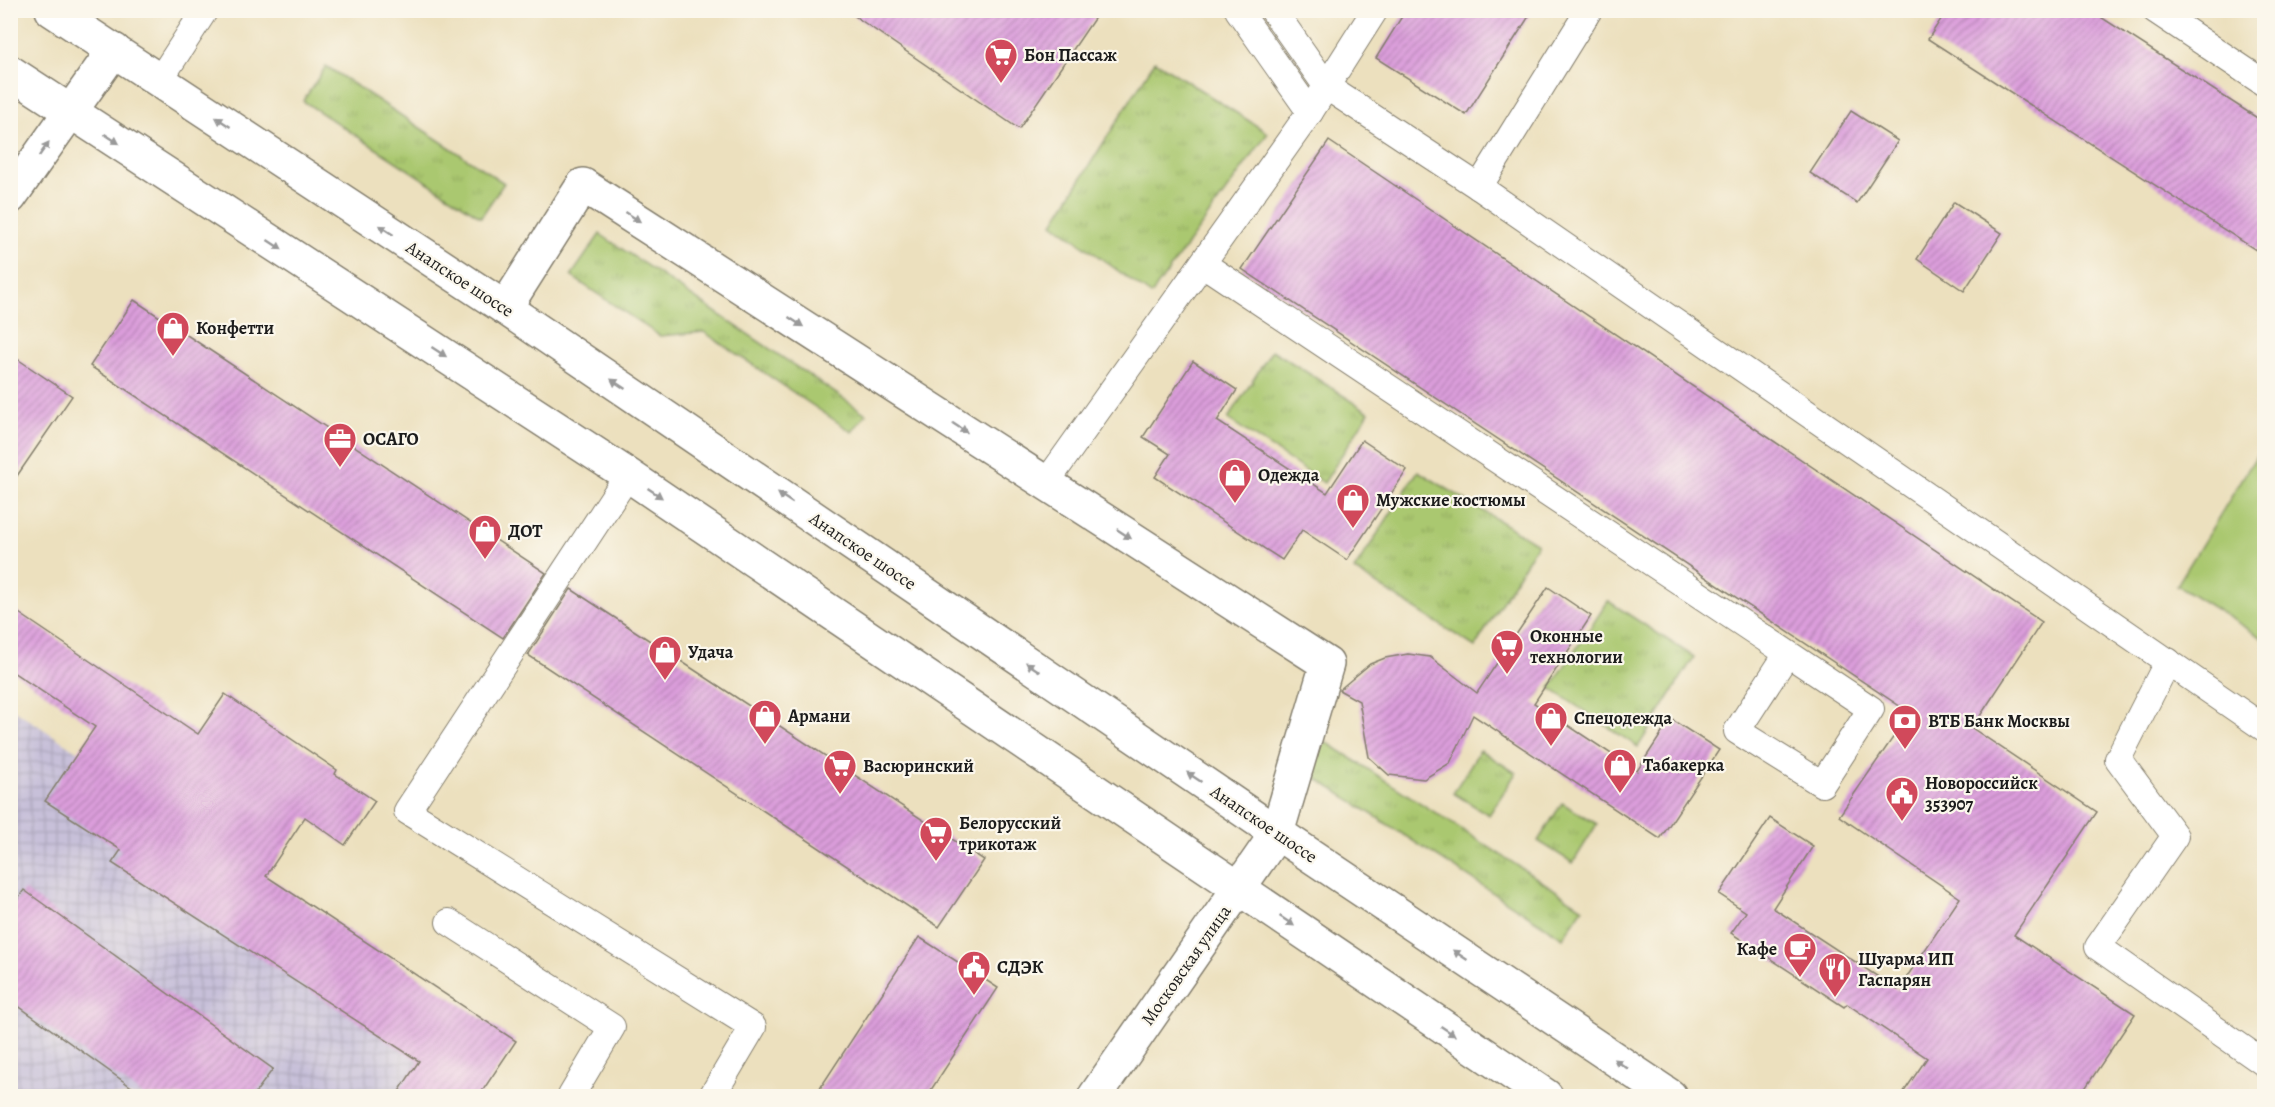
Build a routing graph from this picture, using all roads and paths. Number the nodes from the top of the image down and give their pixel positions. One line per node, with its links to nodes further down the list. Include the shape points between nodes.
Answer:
1 (52, 10): 8 (main road, Анапское шоссе)
2 (205, 10): 10 (lane)
3 (1238, 10): 14 (lane)
4 (1273, 10): 12 (lane)
5 (1375, 10): 12 (lane)
6 (1589, 10): 15 (lane)
7 (2155, 10): 11 (lane)
8 (114, 50): 10 (main road, Анапское шоссе); 13 (main road)
9 (10, 72): 13 (main road)
10 (159, 81): 18 (main road, Анапское шоссе, one-way to 10)
11 (2265, 82)
12 (1327, 87): 14 (lane); 15 (lane)
13 (70, 112): 16 (main road, one-way to 13); 19 (main road, one-way to 19)
14 (1310, 112): 17 (lane)
15 (1479, 187): 22 (lane)
16 (10, 197)
17 (1203, 264): 20 (lane); 21 (lane, via 1871,709 1821,784 1737,731)
18 (505, 308): 20 (main road, one-way to 20, via 583,185); 24 (main road, Анапское шоссе, one-way to 18)
19 (628, 475): 25 (main road, one-way to 25); 29 (lane, via 407,811 753,1027)
20 (1046, 483): 24 (main road, Московская улица, one-way to 24, via 1327,664)
21 (1786, 654)
22 (2168, 661): 23 (lane); 27 (lane, via 2118,759 2175,836 2098,947)
23 (2265, 728)
24 (1277, 833): 25 (main road, Московская улица); 32 (main road, Анапское шоссе, one-way to 24)
25 (1239, 888): 30 (main road, Московская улица); 31 (main road, one-way to 31)
26 (449, 922): 28 (lane, via 612,1027)
27 (2265, 1063)
28 (571, 1096)
29 (712, 1096)
30 (1095, 1096)
31 (1546, 1096)
32 (1670, 1096)

